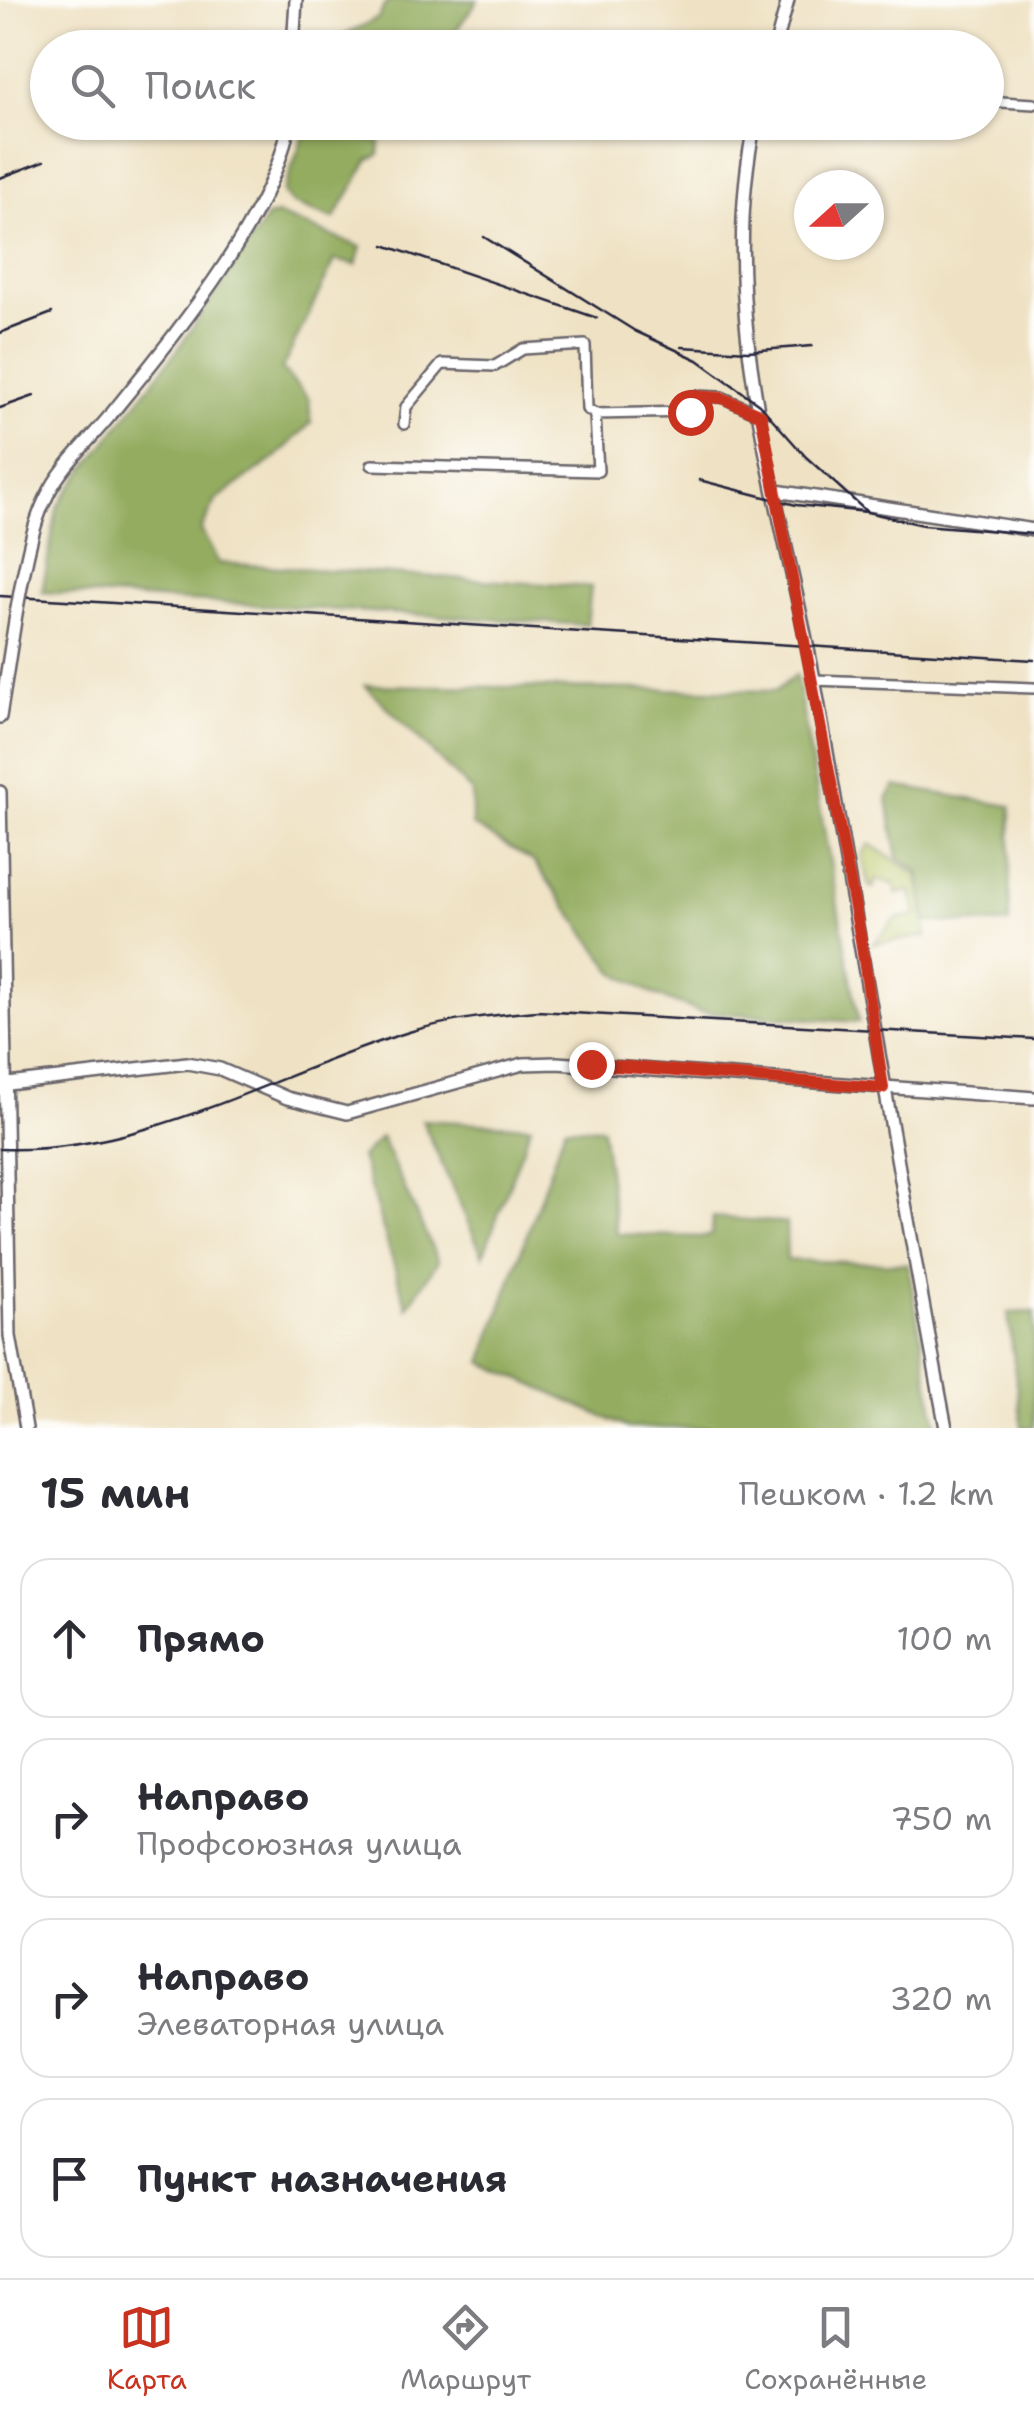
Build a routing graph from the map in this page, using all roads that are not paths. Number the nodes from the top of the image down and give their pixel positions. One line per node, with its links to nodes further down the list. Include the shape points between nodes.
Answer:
1 (296, 0): 3 (main road)
2 (788, 0): 4 (main road)
3 (295, 30)
4 (779, 30)
5 (1004, 103): 6 (street)
6 (1034, 104)
7 (286, 140): 17 (main road, bridge, via 265,198 173,337 49,491 33,532)
8 (752, 140): 10 (main road, via 739,246 741,301)
9 (595, 414): 10 (street, via 690,412 692,396 722,398); 11 (street, via 587,410 585,344 560,344 523,349 495,366 442,364 406,407); 12 (street, via 598,471)
10 (761, 415): 13 (main road)
11 (404, 424)
12 (372, 465)
13 (776, 491): 14 (main road); 15 (main road)
14 (1034, 528)
15 (814, 680): 16 (street); 21 (main road)
16 (1034, 688)
17 (0, 717)
18 (0, 792): 19 (main road)
19 (2, 958): 20 (main road)
20 (8, 1084): 21 (main road, via 187,1063 346,1113 522,1064 557,1062); 23 (main road, via 10,1336)
21 (883, 1088): 22 (main road); 24 (main road)
22 (1034, 1098)
23 (26, 1428)
24 (946, 1428)

